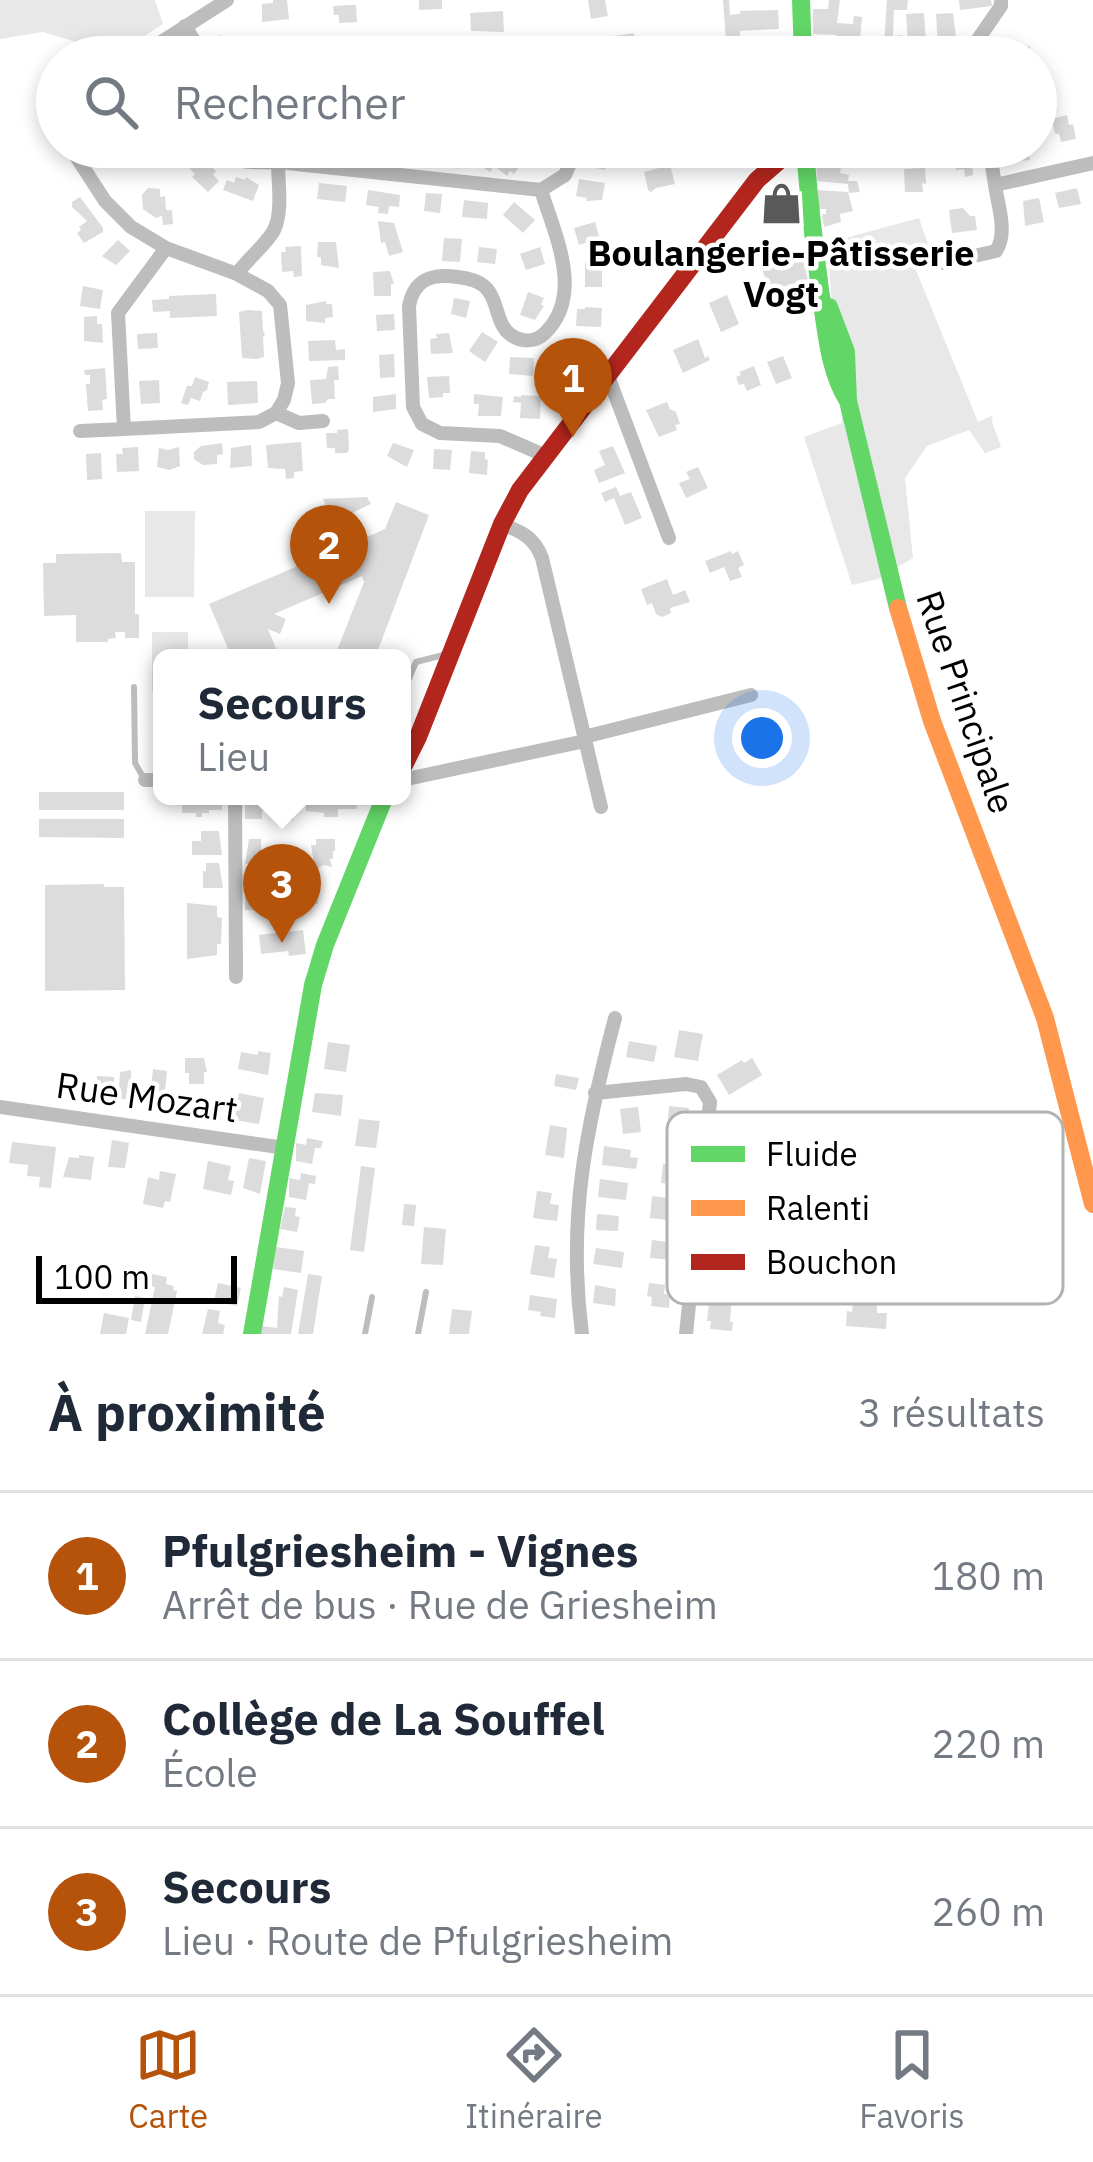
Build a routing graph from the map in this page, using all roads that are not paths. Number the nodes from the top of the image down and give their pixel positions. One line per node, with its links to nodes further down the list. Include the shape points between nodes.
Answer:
1 (227, 0): 4 (street)
2 (801, 0): 7 (street)
3 (1000, 0): 8 (street)
4 (185, 26): 5 (street); 6 (street)
5 (170, 36)
6 (191, 36)
7 (802, 36)
8 (980, 36)
9 (1093, 163): 17 (street)
10 (83, 168): 19 (street, via 131,227)
11 (278, 168): 21 (street, via 273,232)
12 (334, 168): 18 (street)
13 (568, 168): 18 (street)
14 (770, 168): 22 (street)
15 (807, 168): 48 (street, Rue Principale, via 824,298 840,329 848,400 898,614 1045,1018)
16 (992, 168): 17 (street)
17 (995, 185): 20 (street, via 999,248)
18 (541, 190): 27 (street, via 566,272 566,291 541,337 512,336 494,299 470,278 432,276 418,283 410,306 412,407 422,424 440,433 500,436)
19 (166, 248): 21 (street); 25 (street, via 118,313)
20 (944, 263)
21 (237, 274): 23 (street, via 280,305 288,383)
22 (608, 376): 27 (street); 29 (street)
23 (276, 413): 24 (street); 25 (street, via 259,422)
24 (323, 421)
25 (124, 429): 26 (street)
26 (80, 431)
27 (546, 456): 28 (street)
28 (502, 524): 30 (street); 34 (street, via 537,546)
29 (669, 538)
30 (451, 653): 31 (lane, via 416,662); 35 (street)
31 (411, 674)
32 (134, 687): 37 (lane, via 135,763)
33 (752, 695): 34 (street)
34 (584, 739): 36 (street); 41 (street)
35 (411, 750)
36 (411, 768)
37 (145, 780): 38 (street)
38 (153, 780)
39 (235, 805): 42 (street)
40 (381, 805): 47 (street, via 317,969)
41 (601, 807)
42 (236, 977)
43 (615, 1018): 44 (street)
44 (595, 1093): 46 (street, via 686,1084 701,1087); 55 (street, via 575,1224)
45 (0, 1107): 47 (street, Rue Mozart)
46 (709, 1112)
47 (285, 1148): 52 (street)
48 (1093, 1204)
49 (426, 1292): 54 (lane)
50 (371, 1298): 53 (lane)
51 (689, 1304): 56 (street)
52 (252, 1334)
53 (365, 1334)
54 (418, 1334)
55 (582, 1334)
56 (686, 1334)

